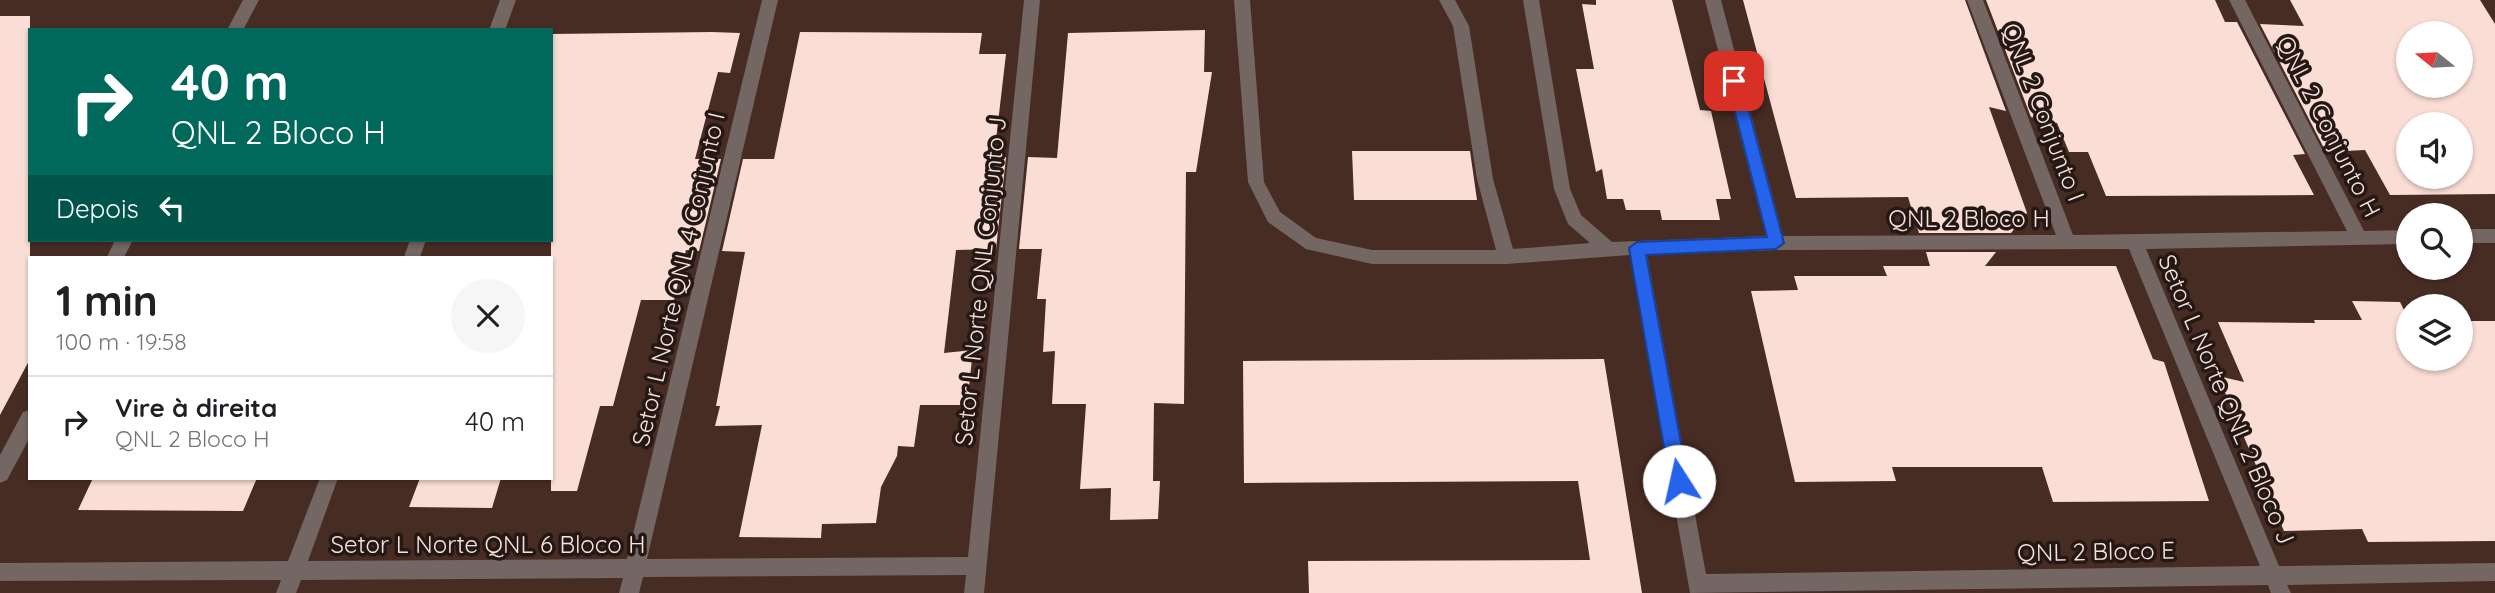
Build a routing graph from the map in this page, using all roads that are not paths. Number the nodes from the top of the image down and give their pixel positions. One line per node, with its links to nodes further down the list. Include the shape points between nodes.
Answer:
1 (251, 0): 11 (street)
2 (508, 0): 12 (street)
3 (770, 0): 27 (street, Setor L Norte QNL 4 Conjunto I)
4 (1032, 0): 26 (street, Setor L Norte QNL Conjunto J)
5 (1242, 0): 22 (street, QNL 2 Bloco H, via 1255,183 1274,217 1312,244 1372,257)
6 (1447, 0): 22 (street, via 1461,26 1485,178)
7 (1531, 0): 21 (street, via 1562,189 1574,219)
8 (1713, 0): 19 (street)
9 (1975, 0): 17 (street, QNL 2 Conjunto I)
10 (2237, 0): 16 (street, QNL 2 Conjunto H)
11 (236, 28)
12 (498, 28)
13 (2473, 236): 14 (street)
14 (2495, 236)
15 (2396, 237): 16 (street, QNL 2 Bloco H)
16 (2359, 238): 18 (street, QNL 2 Bloco H)
17 (2067, 242): 18 (street, QNL 2 Bloco H); 19 (street, QNL 2 Bloco H)
18 (2135, 242): 31 (street, Setor L Norte QNL 2 Bloco J)
19 (1776, 243): 20 (street, QNL 2 Bloco H)
20 (1637, 248): 21 (street, QNL 2 Bloco H); 32 (street)
21 (1608, 249): 22 (street, QNL 2 Bloco H)
22 (1507, 257)
23 (28, 422): 24 (street)
24 (0, 474)
25 (328, 480): 29 (street)
26 (976, 566): 27 (street, Setor L Norte QNL 6 Bloco H); 35 (street, Setor L Norte QNL Conjunto J)
27 (634, 569): 29 (street, Setor L Norte QNL 6 Bloco H); 34 (street, Setor L Norte QNL 4 Conjunto I)
28 (0, 572): 29 (street, Setor L Norte QNL 6 Bloco H)
29 (293, 572): 33 (street)
30 (2495, 572): 31 (street, QNL 2 Bloco E)
31 (2277, 584): 32 (street, QNL 2 Bloco E)
32 (1699, 588)
33 (286, 593)
34 (629, 593)
35 (974, 593)

